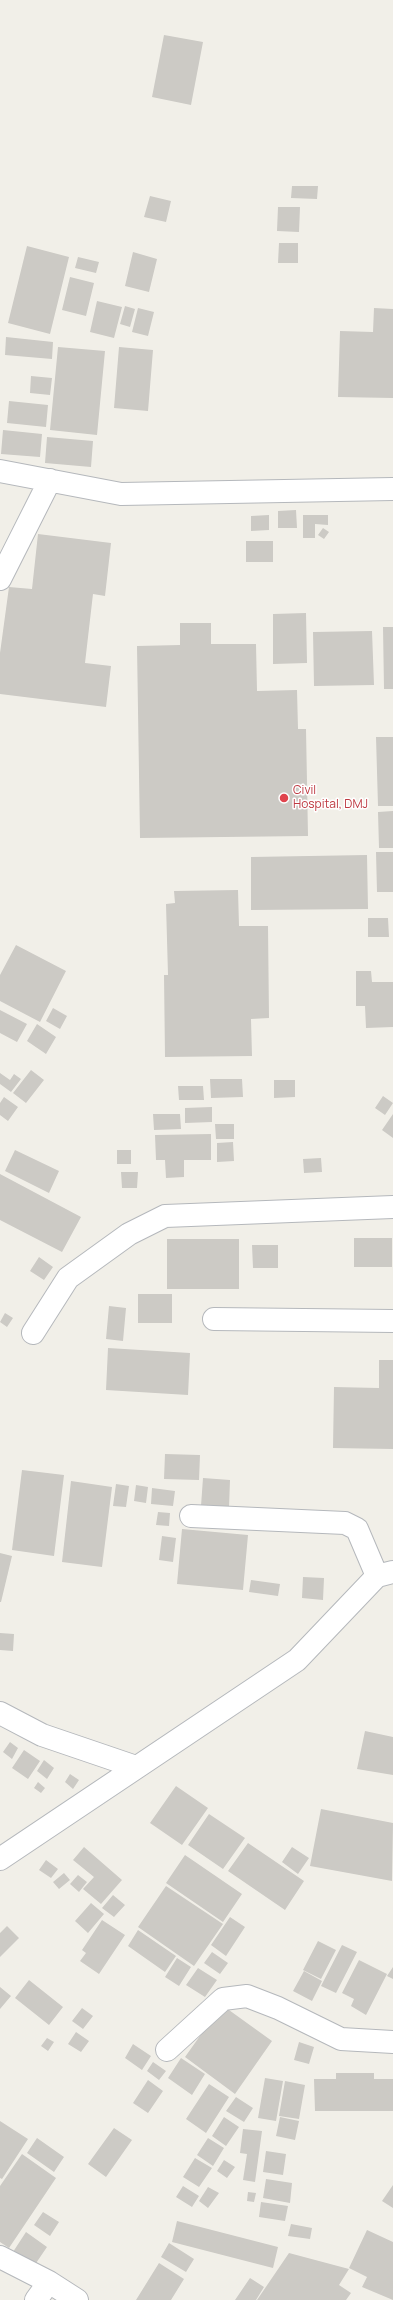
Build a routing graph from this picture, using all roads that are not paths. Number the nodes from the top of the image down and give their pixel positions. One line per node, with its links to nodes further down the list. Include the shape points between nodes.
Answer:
1 (0, 471): 2 (street)
2 (50, 480): 3 (street, via 122,494); 4 (street)
3 (393, 490)
4 (0, 579)
5 (393, 1207): 8 (street, via 164,1216 129,1234 68,1278)
6 (214, 1319): 7 (street)
7 (393, 1320)
8 (33, 1333)
9 (191, 1516): 10 (street, via 345,1523 357,1529)
10 (385, 1574): 12 (street, via 297,1660)
11 (0, 1713): 12 (street, via 42,1736)
12 (136, 1766): 13 (street)
13 (0, 1859)
14 (393, 2042): 15 (street, via 340,2039 278,2008 247,1996 223,1999)
15 (167, 2050)
16 (0, 2257): 17 (street)
17 (49, 2282): 18 (street); 19 (street)
18 (36, 2300)
19 (77, 2300)

